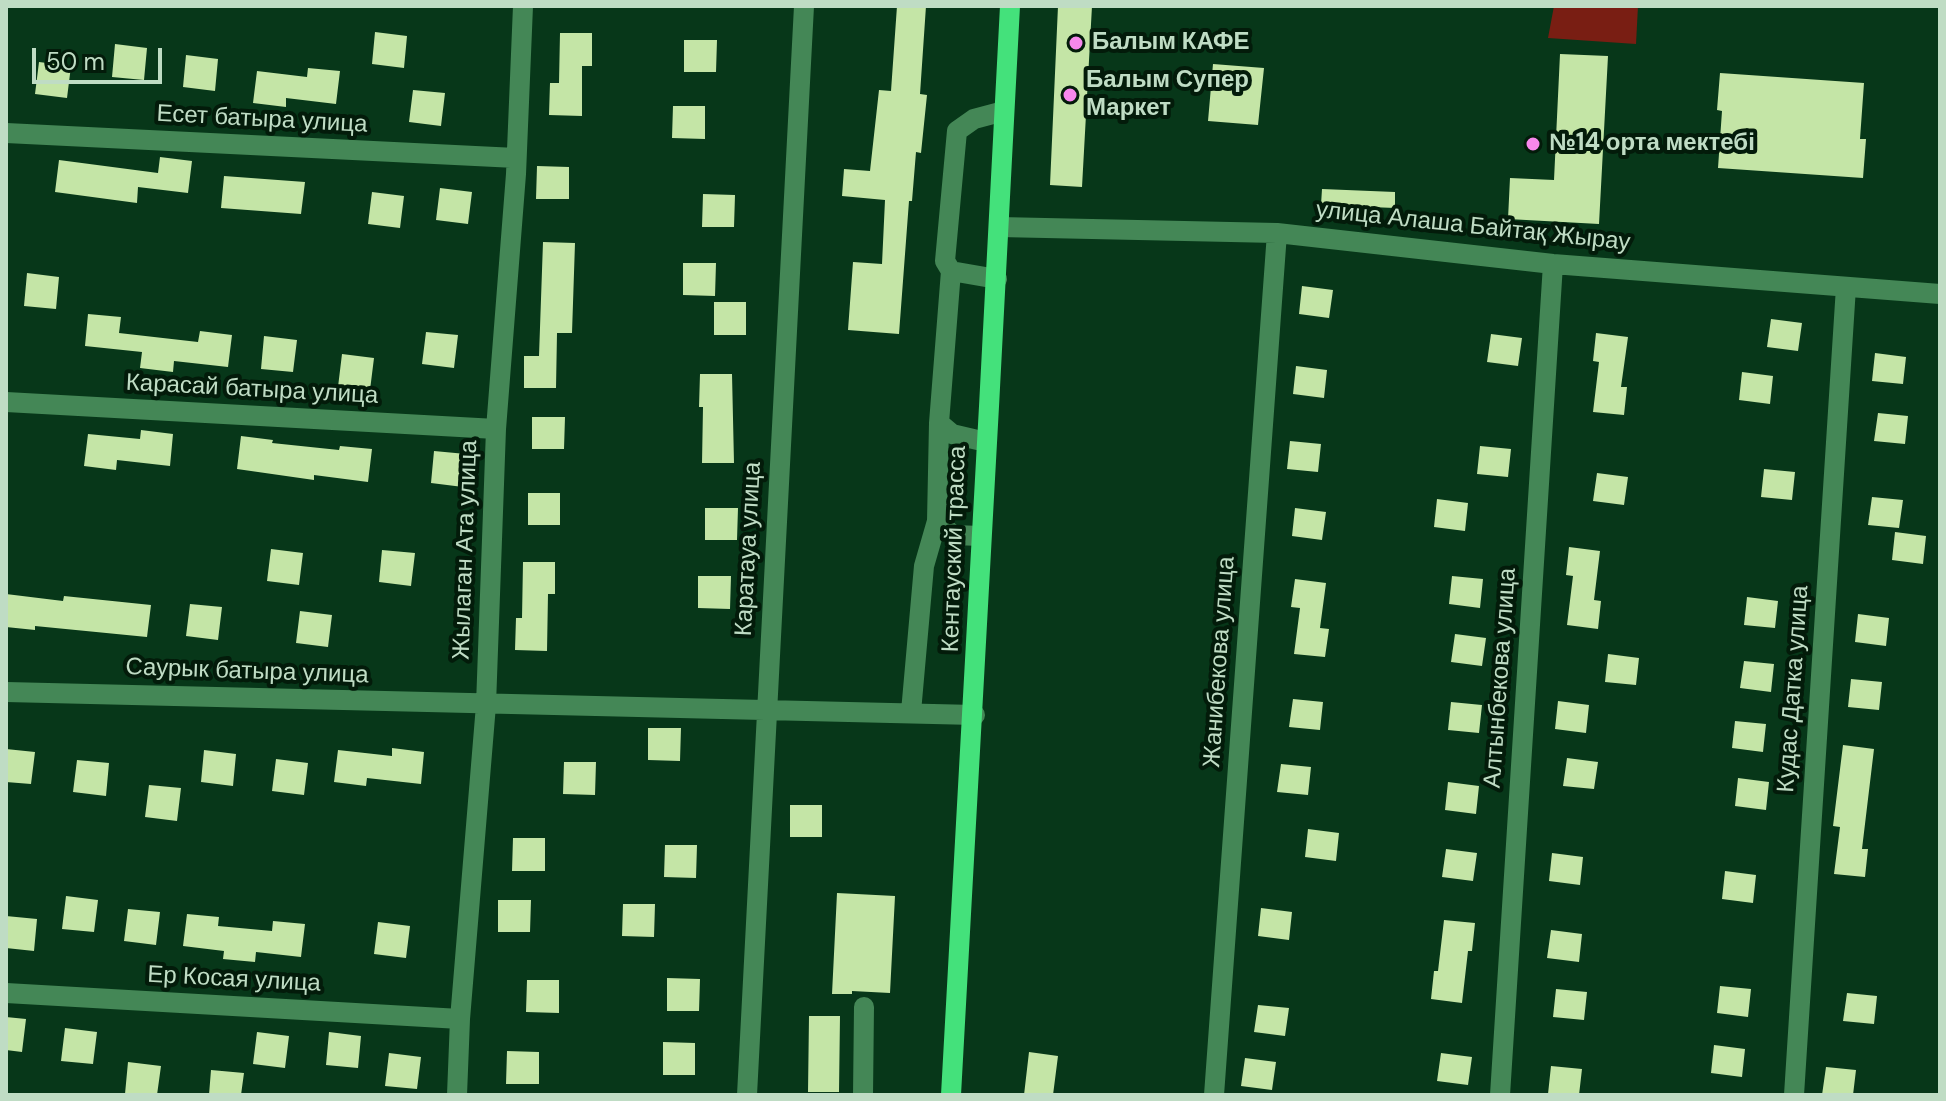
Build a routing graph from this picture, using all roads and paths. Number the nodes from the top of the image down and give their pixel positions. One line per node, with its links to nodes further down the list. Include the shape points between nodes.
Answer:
1 (523, 6): 6 (street, Жылаган Ата улица)
2 (804, 6): 22 (street, Каратауа улица)
3 (1010, 6): 4 (main road, Кентауский трасса)
4 (1004, 111): 7 (main road, Кентауский трасса); 10 (street, via 974,119 957,131 945,261)
5 (6, 133): 6 (street, Есет батыра улица)
6 (516, 158): 16 (street, Жылаган Ата улица)
7 (999, 227): 8 (street, улица Алаша Байтақ Жырау); 11 (main road, Кентауский трасса)
8 (1277, 233): 9 (street, улица Алаша Байтақ Жырау); 32 (street, Жанибекова улица)
9 (1553, 264): 12 (street, улица Алаша Байтақ Жырау); 33 (street, Алтынбекова улица)
10 (951, 271): 11 (street); 15 (street)
11 (997, 279): 17 (main road, Кентауский трасса)
12 (1846, 287): 13 (street, улица Алаша Байтақ Жырау); 34 (street, Кудас Датка улица)
13 (1940, 294)
14 (6, 402): 16 (street, Карасай батыра улица)
15 (939, 423): 17 (street, via 952,434); 18 (street)
16 (496, 429): 21 (street, Жылаган Ата улица)
17 (986, 442): 19 (main road, Кентауский трасса)
18 (937, 521): 19 (street, via 953,535); 23 (street, via 924,566)
19 (981, 536): 24 (main road, Кентауский трасса)
20 (6, 692): 21 (street, Саурык батыра улица)
21 (486, 705): 22 (street, Саурык батыра улица); 27 (street, Жылаган Ата улица)
22 (766, 709): 23 (street, Саурык батыра улица); 29 (street, Каратауа улица)
23 (911, 712): 24 (street, Саурык батыра улица)
24 (975, 715): 31 (main road, Кентауский трасса)
25 (6, 993): 27 (street, Ер Косая улица)
26 (864, 1007): 30 (street)
27 (460, 1019): 28 (street, Жылаган Ата улица)
28 (457, 1095)
29 (747, 1095)
30 (863, 1095)
31 (951, 1095)
32 (1214, 1095)
33 (1500, 1095)
34 (1794, 1095)

